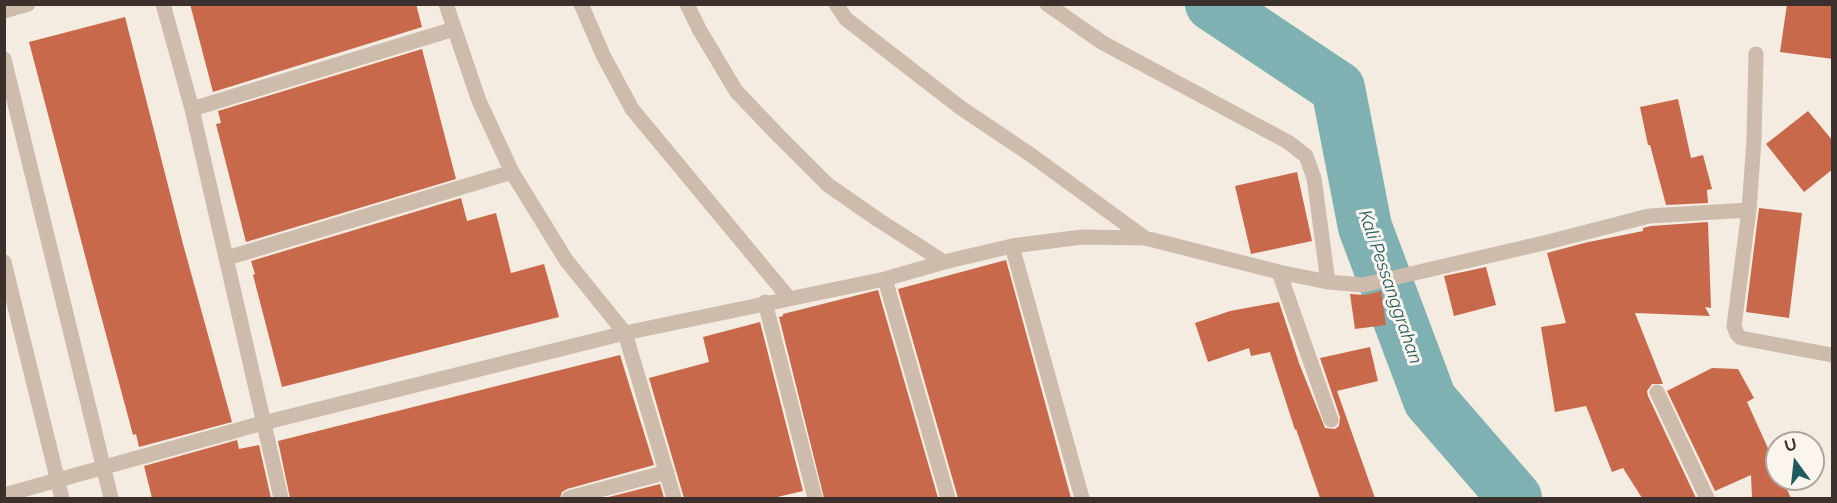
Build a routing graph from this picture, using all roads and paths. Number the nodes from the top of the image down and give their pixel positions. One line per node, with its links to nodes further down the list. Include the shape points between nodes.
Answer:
1 (28, 4): 8 (street)
2 (163, 4): 12 (street)
3 (446, 4): 9 (street)
4 (581, 4): 23 (street, via 633,109)
5 (687, 4): 19 (street, via 736,91 775,132 828,185)
6 (836, 4): 15 (street, via 846,19 961,108)
7 (1047, 4): 22 (street, via 1103,43 1288,142 1306,156 1314,178)
8 (4, 11)
9 (454, 29): 12 (street); 13 (street, via 479,101)
10 (1756, 54): 14 (street)
11 (4, 59): 30 (street)
12 (192, 109): 17 (street)
13 (512, 172): 17 (street); 25 (street, via 566,260)
14 (1749, 210): 22 (street, via 1649,216 1363,285); 26 (street, via 1734,326 1737,334 1741,338)
15 (1146, 238): 16 (street, via 1082,237); 20 (street)
16 (1012, 246): 19 (street); 41 (street)
17 (227, 258): 29 (street)
18 (4, 262): 32 (street)
19 (944, 262): 21 (street)
20 (1279, 272): 22 (street); 28 (street)
21 (885, 279): 23 (street); 40 (street)
22 (1329, 282)
23 (788, 297): 24 (street)
24 (765, 302): 25 (street); 39 (street)
25 (625, 333): 29 (street); 31 (street)
26 (1833, 355)
27 (1656, 392): 42 (street)
28 (1331, 420)
29 (263, 423): 30 (street); 36 (street)
30 (103, 466): 32 (street); 35 (street)
31 (667, 472): 37 (street); 38 (street)
32 (57, 480): 33 (street); 34 (street)
33 (4, 495)
34 (62, 498)
35 (111, 498)
36 (281, 498)
37 (569, 498)
38 (674, 498)
39 (816, 498)
40 (948, 498)
41 (1082, 498)
42 (1707, 498)

